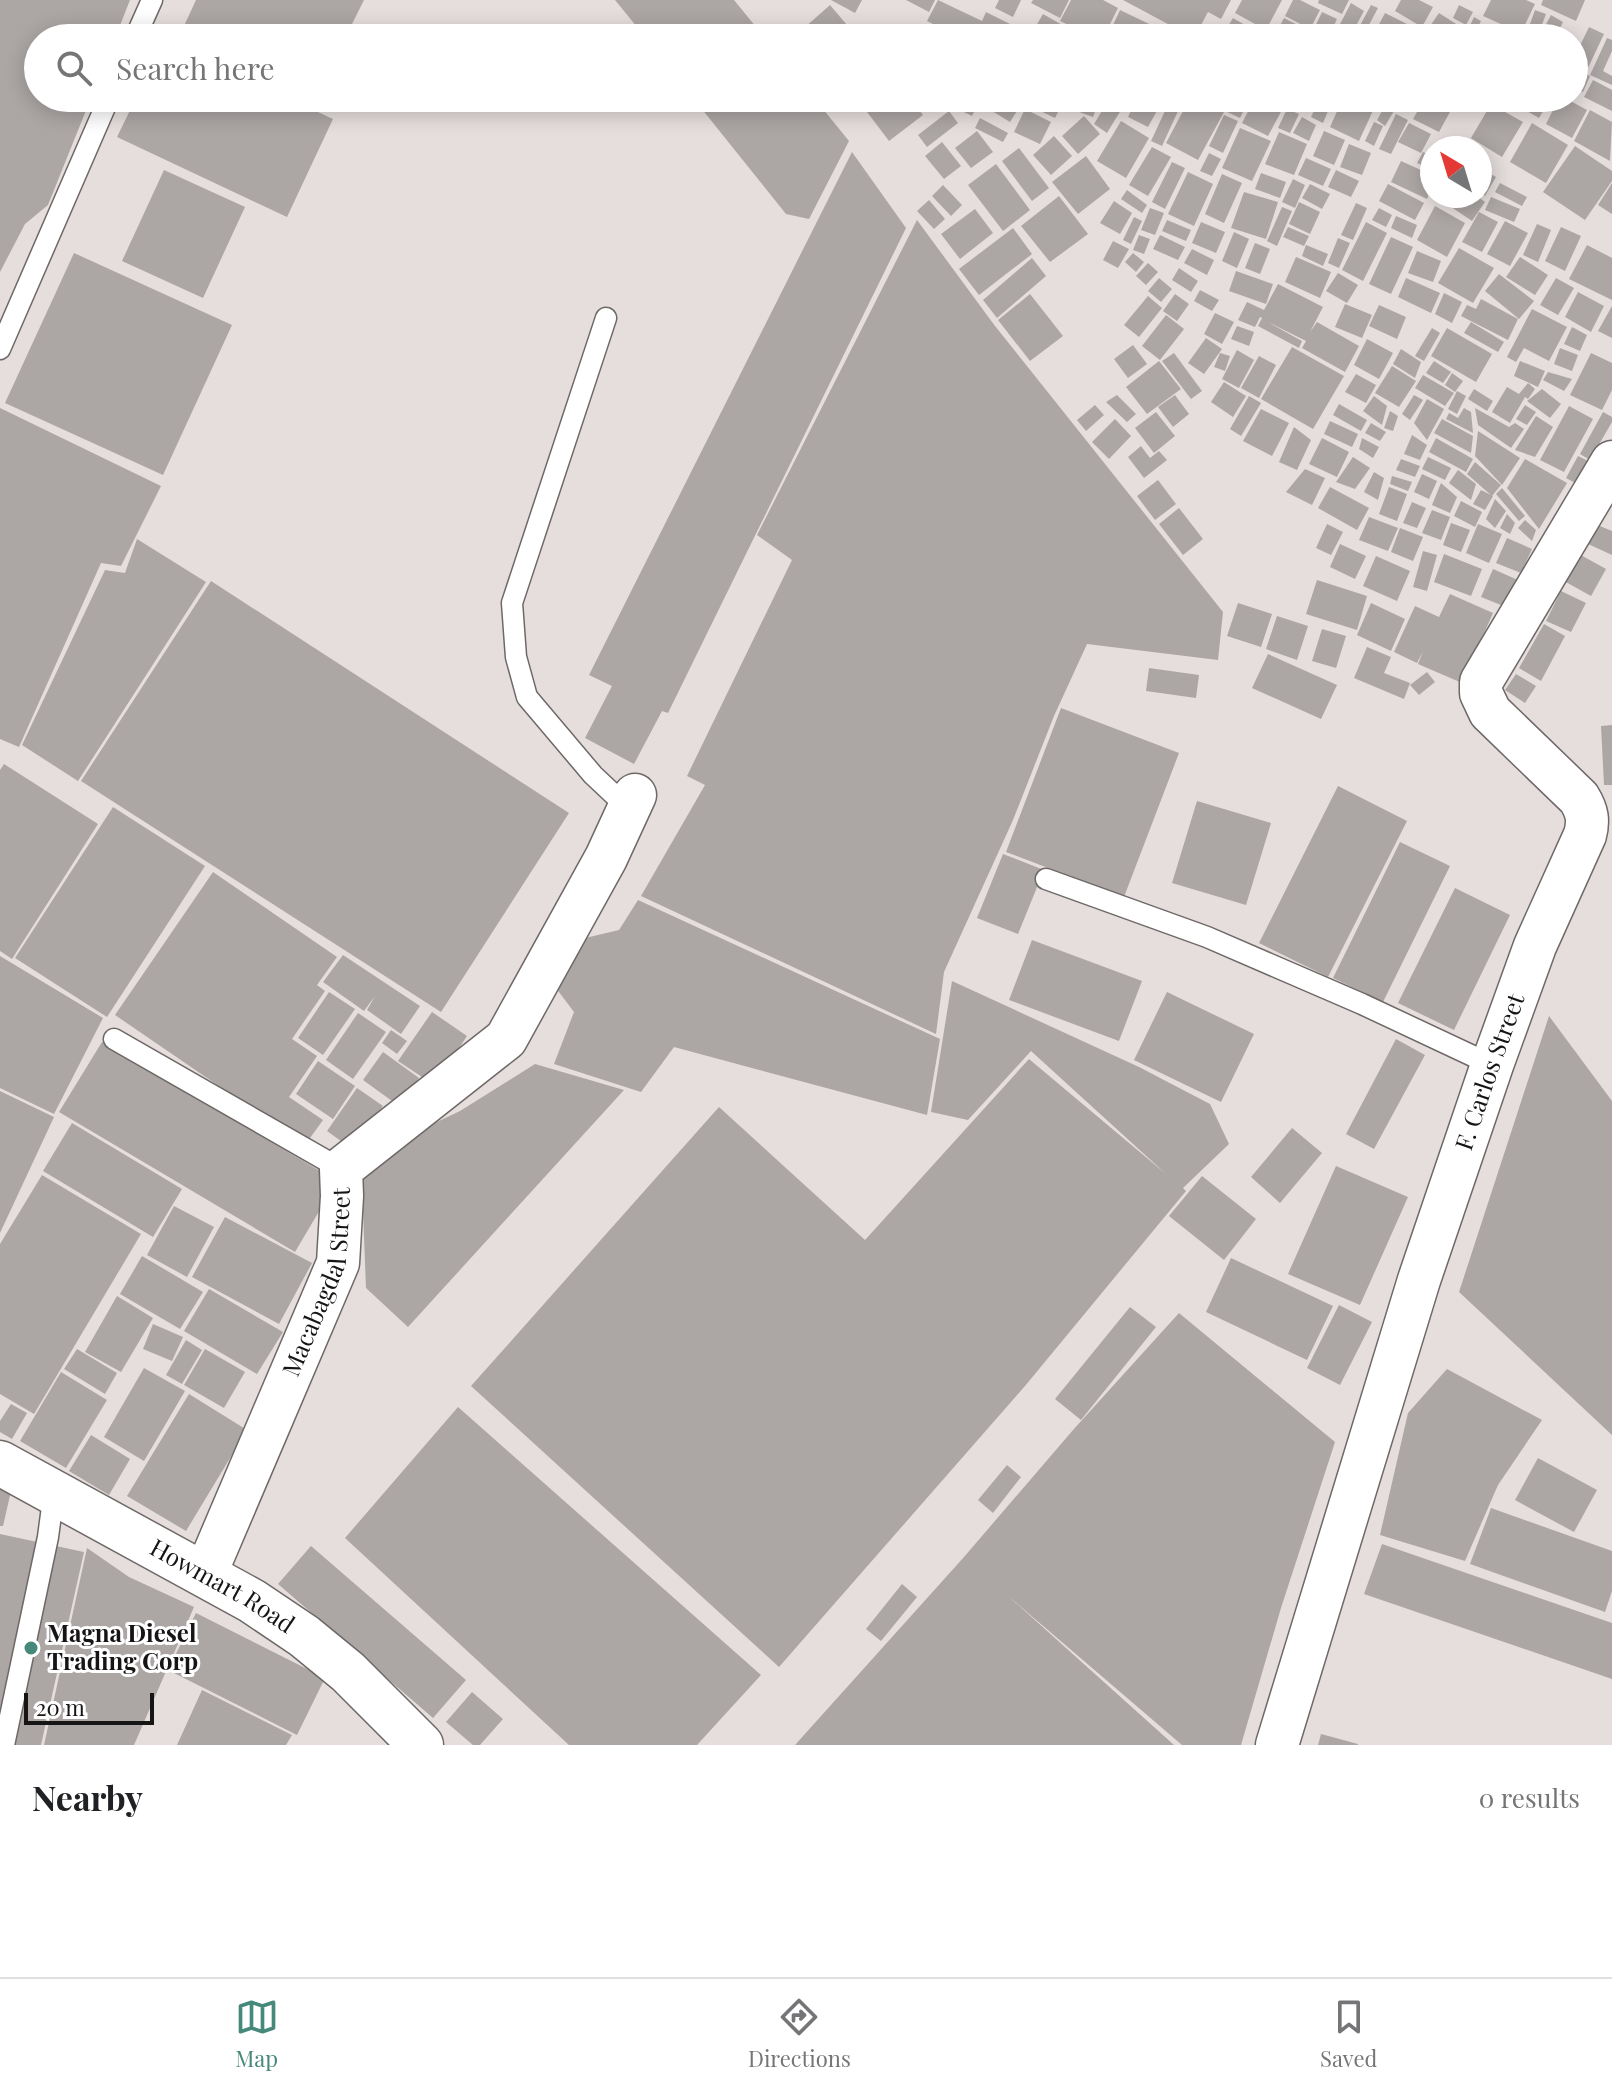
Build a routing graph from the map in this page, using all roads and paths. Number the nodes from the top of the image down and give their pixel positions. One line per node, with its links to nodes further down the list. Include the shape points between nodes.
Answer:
1 (152, 0): 2 (lane)
2 (141, 24)
3 (103, 112): 5 (lane)
4 (606, 318): 7 (lane, via 512,603 516,657 527,697 593,775)
5 (0, 349)
6 (1612, 462): 10 (street, F. Carlos Street, via 1481,682 1490,712 1579,798 1588,822)
7 (631, 802): 11 (street, Macabagdal Street, via 606,858 506,1039)
8 (1046, 879): 10 (lane, via 1207,937)
9 (114, 1039): 11 (lane)
10 (1492, 1065): 17 (street, F. Carlos Street, via 1419,1280)
11 (341, 1169): 14 (street, Macabagdal Street, via 338,1263)
12 (0, 1463): 13 (street, Howmart Road)
13 (54, 1492): 14 (street, Howmart Road); 15 (lane)
14 (205, 1575): 16 (street, Howmart Road, via 304,1636 348,1672 377,1715)
15 (4, 1745)
16 (421, 1745)
17 (1277, 1745)

